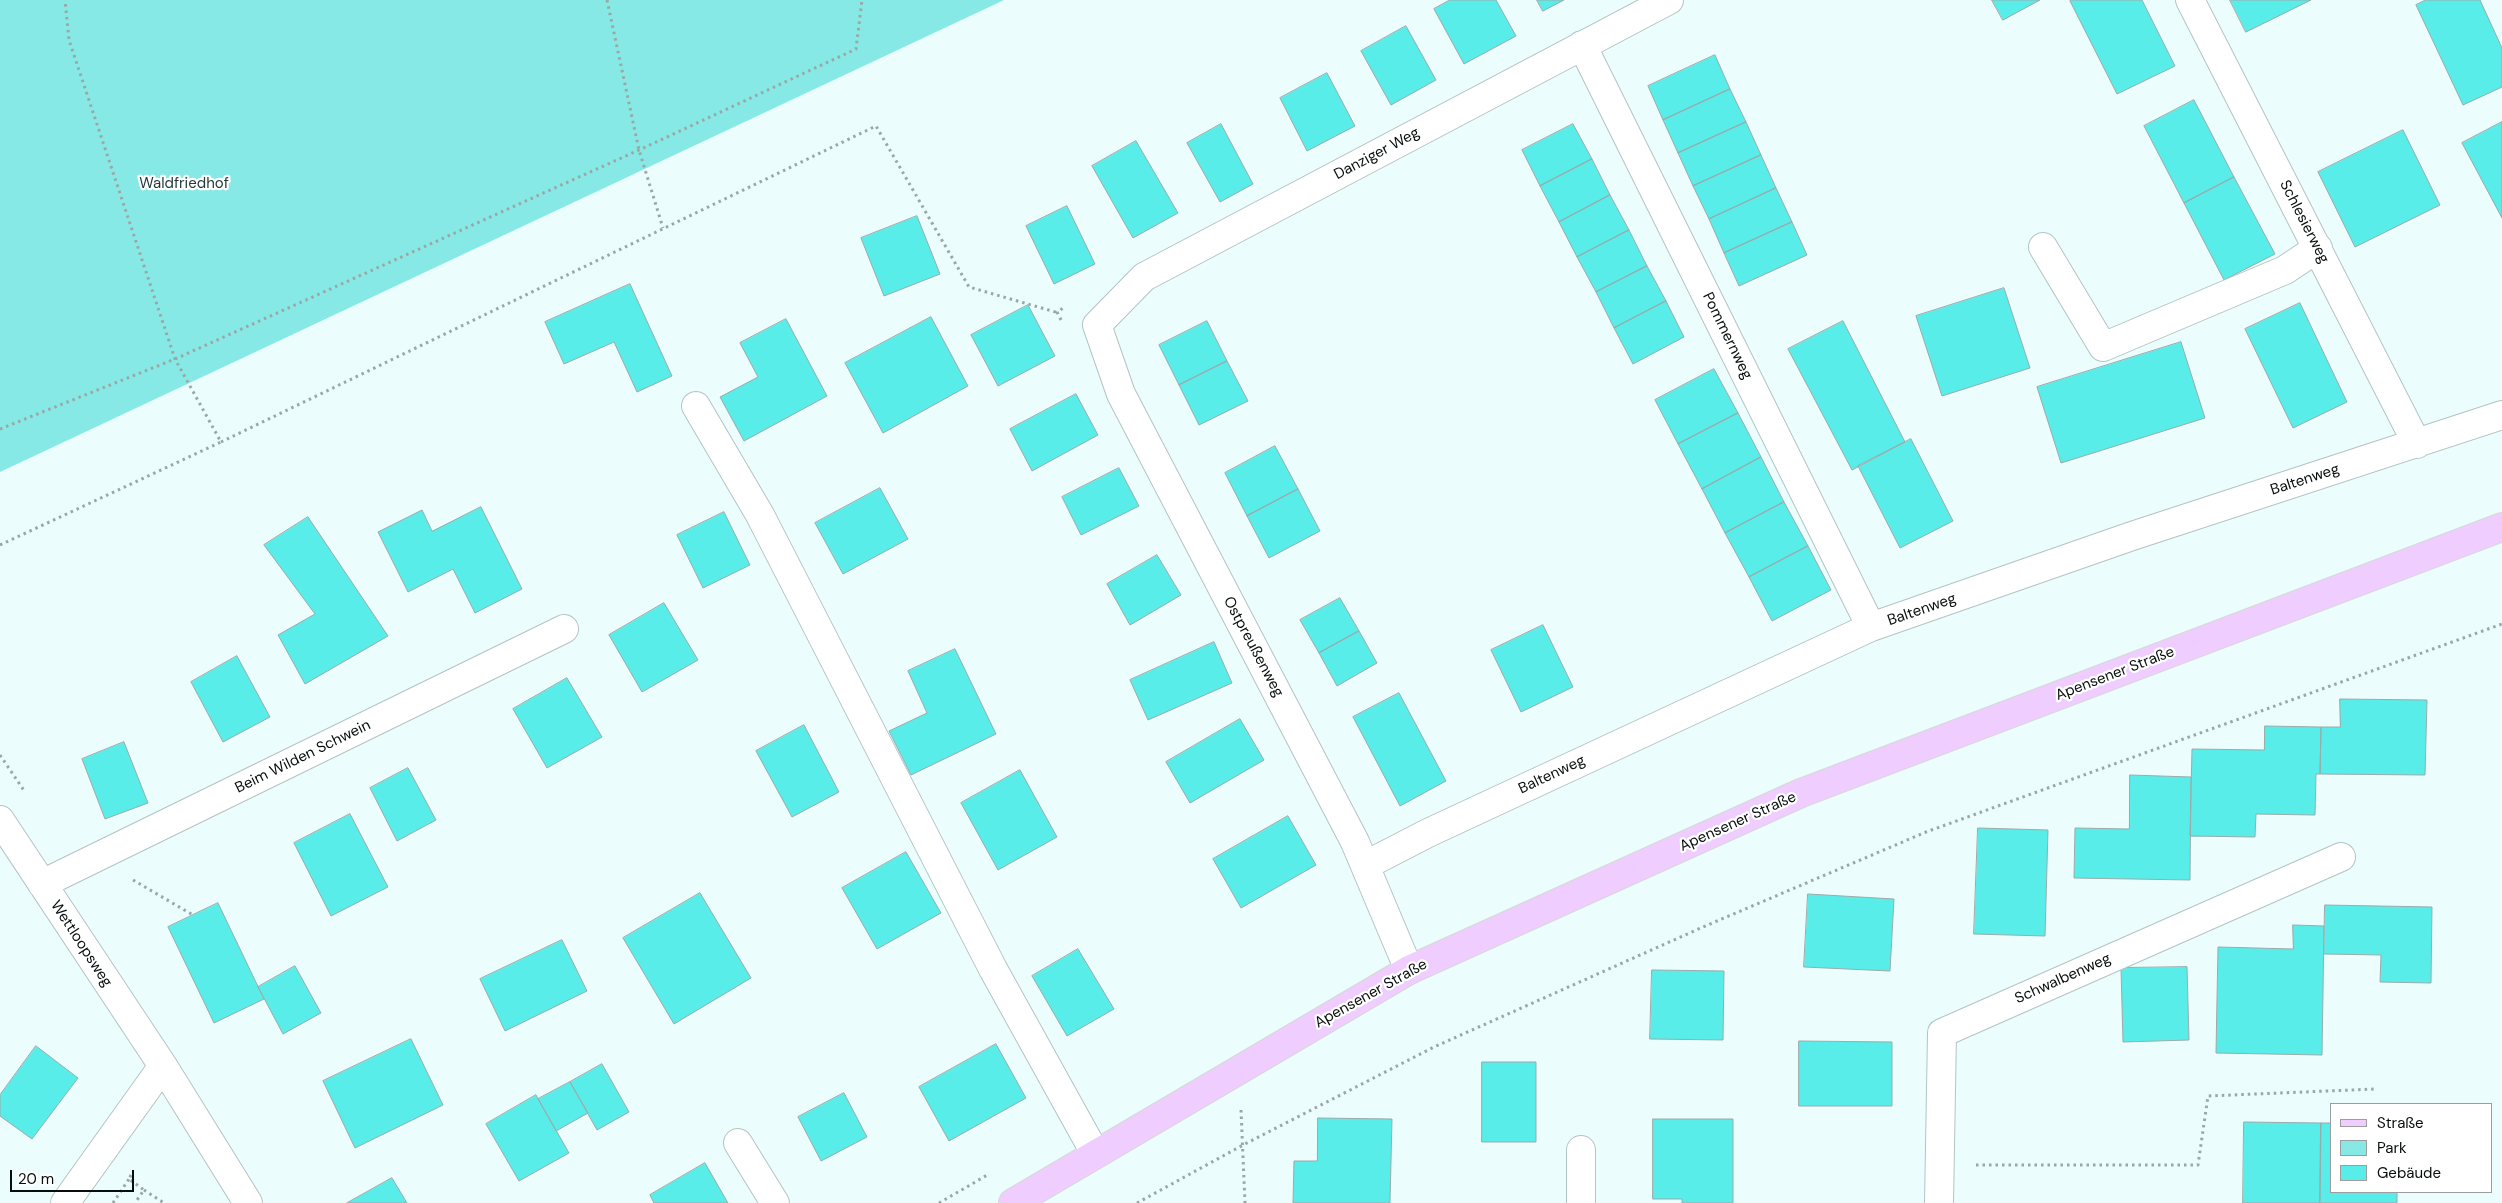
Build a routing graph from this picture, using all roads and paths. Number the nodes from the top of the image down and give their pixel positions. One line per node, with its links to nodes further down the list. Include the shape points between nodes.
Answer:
1 (65, 0): 12 (path, via 69,40)
2 (607, 0): 7 (path)
3 (862, 0): 7 (path, via 856,49)
4 (1669, 0): 6 (street, Danziger Weg)
5 (2190, 0): 10 (street, Schlesierweg)
6 (1582, 45): 11 (street, Danziger Weg, via 1144,277); 21 (street, Pommernweg)
7 (638, 150): 8 (path); 12 (path)
8 (663, 228): 11 (path, via 876,126 969,287); 16 (path)
9 (2043, 248): 10 (street, via 2102,347 2285,270)
10 (2318, 248): 17 (street, Schlesierweg)
11 (1097, 325): 26 (street, Ostpreußenweg, via 1122,394)
12 (175, 359): 15 (path); 16 (path)
13 (696, 406): 36 (street, via 760,515 992,969)
14 (2502, 415): 17 (street, Baltenweg)
15 (0, 429)
16 (221, 442): 19 (path)
17 (2417, 444): 21 (street, Baltenweg, via 2132,536)
18 (2502, 527): 29 (main road, Apensener Straße, via 1802,793)
19 (0, 544)
20 (2502, 624): 34 (path, via 1926,832 1702,927 1434,1047)
21 (1871, 627): 26 (street, Baltenweg, via 1428,833)
22 (564, 629): 24 (street, Beim Wilden Schwein)
23 (0, 820): 27 (street, Wettloopsweg)
24 (111, 850): 27 (street, Beim Wilden Schwein); 28 (path, via 124,875)
25 (2341, 857): 37 (street, Schwalbenweg, via 1942,1033)
26 (1366, 865): 29 (street, Ostpreußenweg)
27 (42, 884): 30 (street, Wettloopsweg)
28 (193, 915)
29 (1409, 970): 31 (main road, Apensener Straße)
30 (163, 1066): 40 (street); 43 (street, Wettloopsweg)
31 (1239, 1069): 34 (path); 36 (main road, Apensener Straße)
32 (2375, 1089): 37 (path, via 2208,1096 2198,1166)
33 (738, 1143): 44 (street)
34 (1243, 1145): 46 (path); 47 (path)
35 (1581, 1150): 48 (street)
36 (1095, 1153): 45 (main road, Apensener Straße)
37 (1940, 1166): 49 (street, Schwalbenweg)
38 (129, 1179): 41 (path)
39 (144, 1190): 42 (path)
40 (65, 1203)
41 (113, 1203)
42 (164, 1203)
43 (248, 1203)
44 (775, 1203)
45 (1013, 1203)
46 (1136, 1203)
47 (1245, 1203)
48 (1581, 1203)
49 (1939, 1203)

